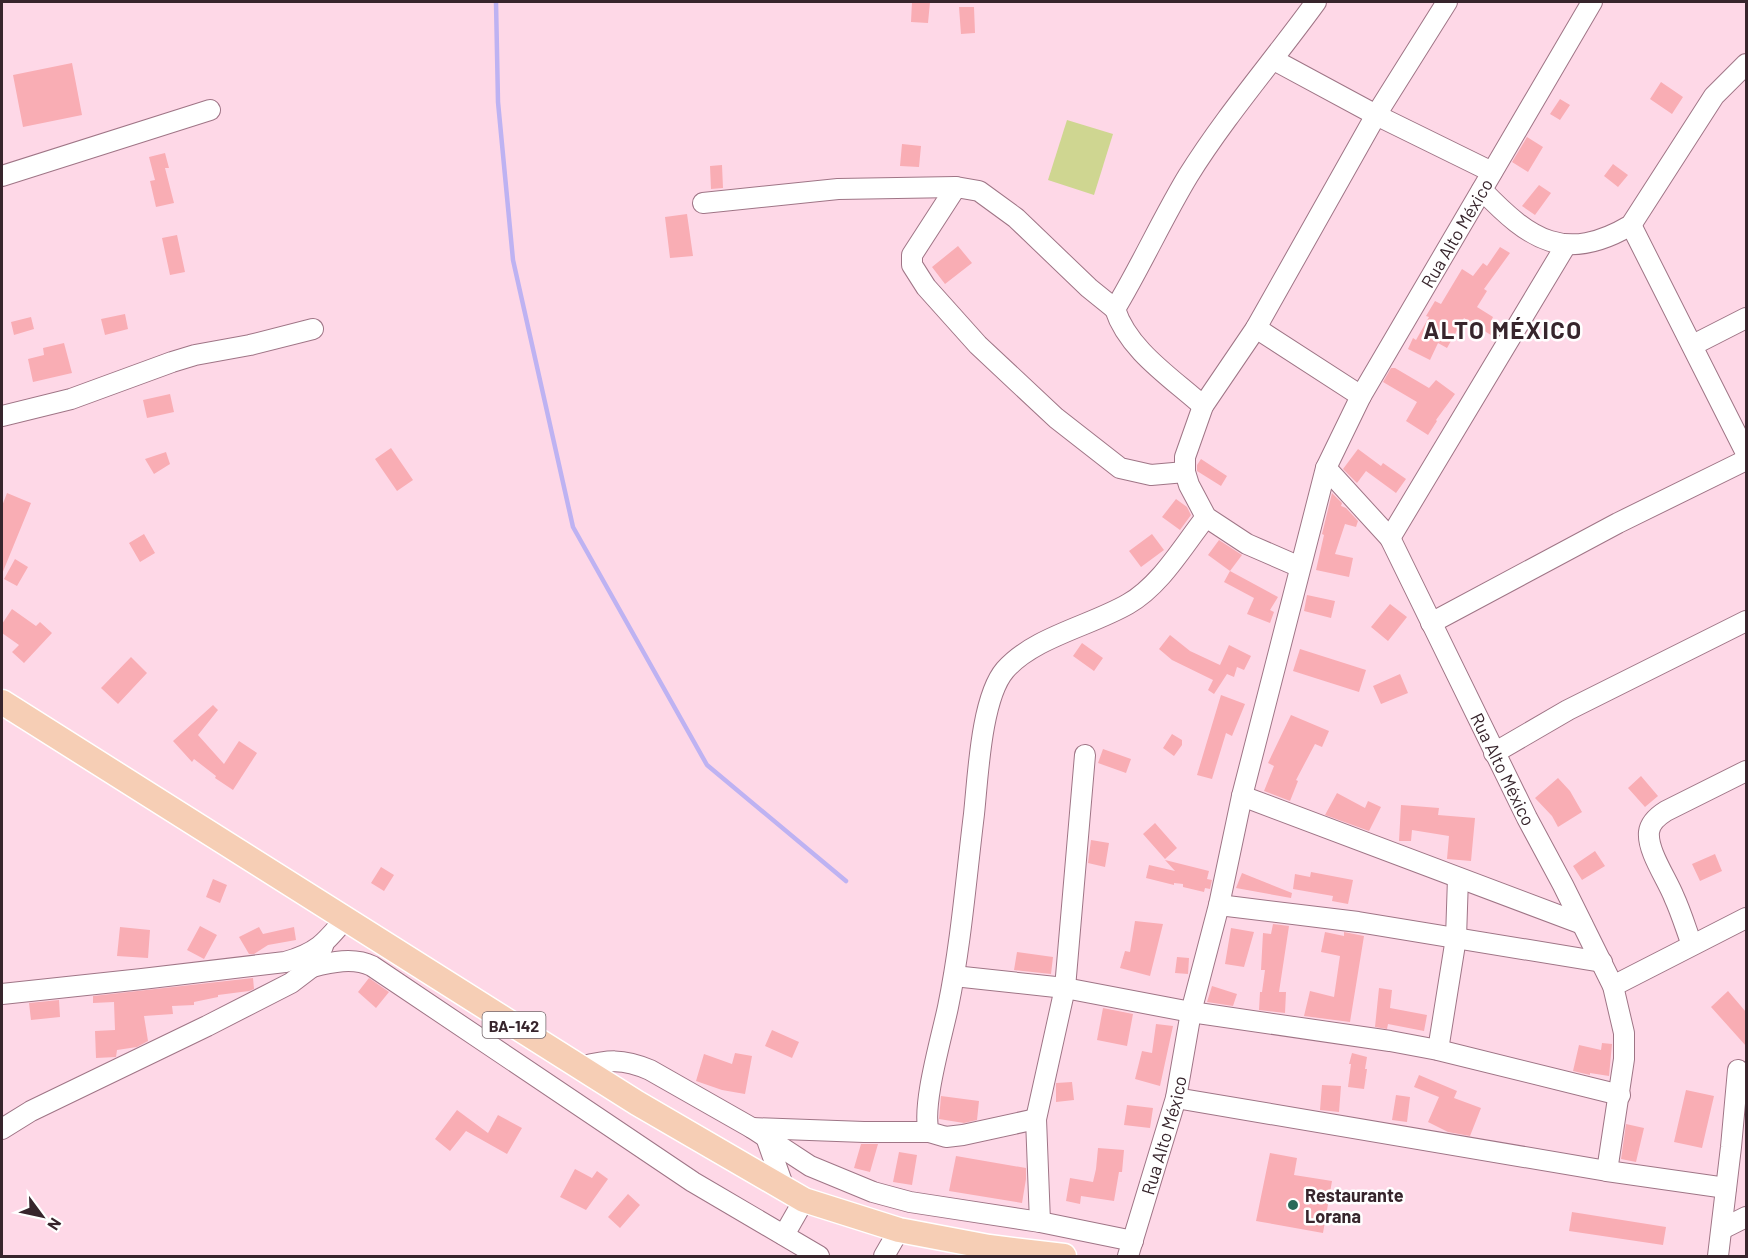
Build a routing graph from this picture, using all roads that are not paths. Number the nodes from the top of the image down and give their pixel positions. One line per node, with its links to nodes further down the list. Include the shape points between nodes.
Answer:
1 (1316, 2): 4 (street)
2 (1447, 2): 7 (street)
3 (1592, 2): 8 (street, Rua Alto México)
4 (1274, 60): 7 (street); 15 (street, via 1238,103 1188,176)
5 (1746, 64): 13 (street, via 1714,96)
6 (210, 110): 9 (street)
7 (1376, 115): 8 (street); 17 (street)
8 (1492, 172): 11 (street, Rua Alto México)
9 (2, 176)
10 (956, 187): 12 (street, via 838,189); 15 (street, via 979,191 1016,218); 26 (street, via 912,255 912,265 926,287 978,345 1056,418 1120,468 1151,475)
11 (1482, 190): 14 (street, via 1518,226 1540,238); 20 (street, Rua Alto México)
12 (703, 203)
13 (1631, 225): 14 (street, via 1610,237); 19 (street)
14 (1566, 245): 28 (street)
15 (1115, 309): 21 (street, via 1120,325 1146,355)
16 (1746, 318): 19 (street)
17 (1256, 328): 20 (street); 21 (street)
18 (313, 329): 22 (street, via 195,355 71,399)
19 (1693, 345): 23 (street)
20 (1361, 396): 25 (street, Rua Alto México)
21 (1203, 406): 26 (street, via 1189,440)
22 (2, 416)
23 (1746, 453)
24 (1746, 460): 31 (street)
25 (1326, 468): 28 (street, Rua Alto México); 29 (street, Rua Alto México)
26 (1185, 472): 27 (street)
27 (1206, 517): 29 (street, via 1247,544); 47 (street, via 1159,579 1130,604 1034,648 996,682 982,744)
28 (1390, 538): 31 (street, Rua Alto México)
29 (1300, 567): 36 (street, Rua Alto México)
30 (1746, 621): 33 (street, via 1568,710)
31 (1431, 623): 33 (street, Rua Alto México)
32 (2, 702): 40 (main road, BA-142)
33 (1494, 753): 41 (street, Rua Alto México)
34 (1085, 755): 49 (street)
35 (1746, 771): 44 (street, via 1665,811 1649,830 1657,862)
36 (1242, 796): 37 (street); 38 (street, Rua Alto México)
37 (1458, 878): 41 (street); 42 (street)
38 (1219, 905): 42 (street); 51 (street, Rua Alto México)
39 (1746, 918): 44 (street)
40 (345, 919): 43 (street); 52 (main road, BA-142)
41 (1582, 924): 45 (street, Rua Alto México)
42 (1456, 938): 45 (street); 53 (street)
43 (323, 945): 46 (street); 50 (street, via 299,958 272,965)
44 (1692, 945): 48 (street)
45 (1602, 962): 48 (street, Rua Alto México)
46 (312, 967): 54 (street, via 335,961 366,963); 62 (street, via 291,983)
47 (954, 976): 49 (street); 64 (street, via 927,1109)
48 (1613, 986): 58 (street, Rua Alto México, via 1624,1033)
49 (1065, 988): 51 (street); 61 (street)
50 (2, 994)
51 (1191, 1012): 53 (street); 59 (street, Rua Alto México)
52 (526, 1033): 54 (street); 55 (main road, BA-142)
53 (1438, 1050): 58 (street)
54 (508, 1057): 60 (street)
55 (580, 1067): 57 (main road, BA-142); 63 (street, via 616,1060 634,1063)
56 (1738, 1070): 66 (street)
57 (616, 1090): 60 (street); 67 (main road, BA-142)
58 (1620, 1095): 65 (street, Rua Alto México)
59 (1176, 1098): 65 (street); 73 (street, Rua Alto México)
60 (598, 1117): 72 (street, via 693,1182)
61 (1036, 1119): 64 (street, via 963,1135 946,1137); 69 (street)
62 (2, 1129)
63 (759, 1132): 64 (street); 67 (street); 69 (street, via 810,1166 873,1192 910,1202)
64 (929, 1132)
65 (1606, 1171): 66 (street)
66 (1726, 1188): 70 (street)
67 (794, 1194): 71 (main road, BA-142); 72 (street)
68 (1746, 1217): 70 (street)
69 (1040, 1222): 73 (street)
70 (1722, 1228): 78 (street)
71 (899, 1230): 74 (main road, BA-142); 76 (street)
72 (784, 1235): 75 (street)
73 (1130, 1249)
74 (996, 1252): 77 (main road, BA-142)
75 (819, 1257)
76 (884, 1257)
77 (1064, 1257)
78 (1718, 1257)

